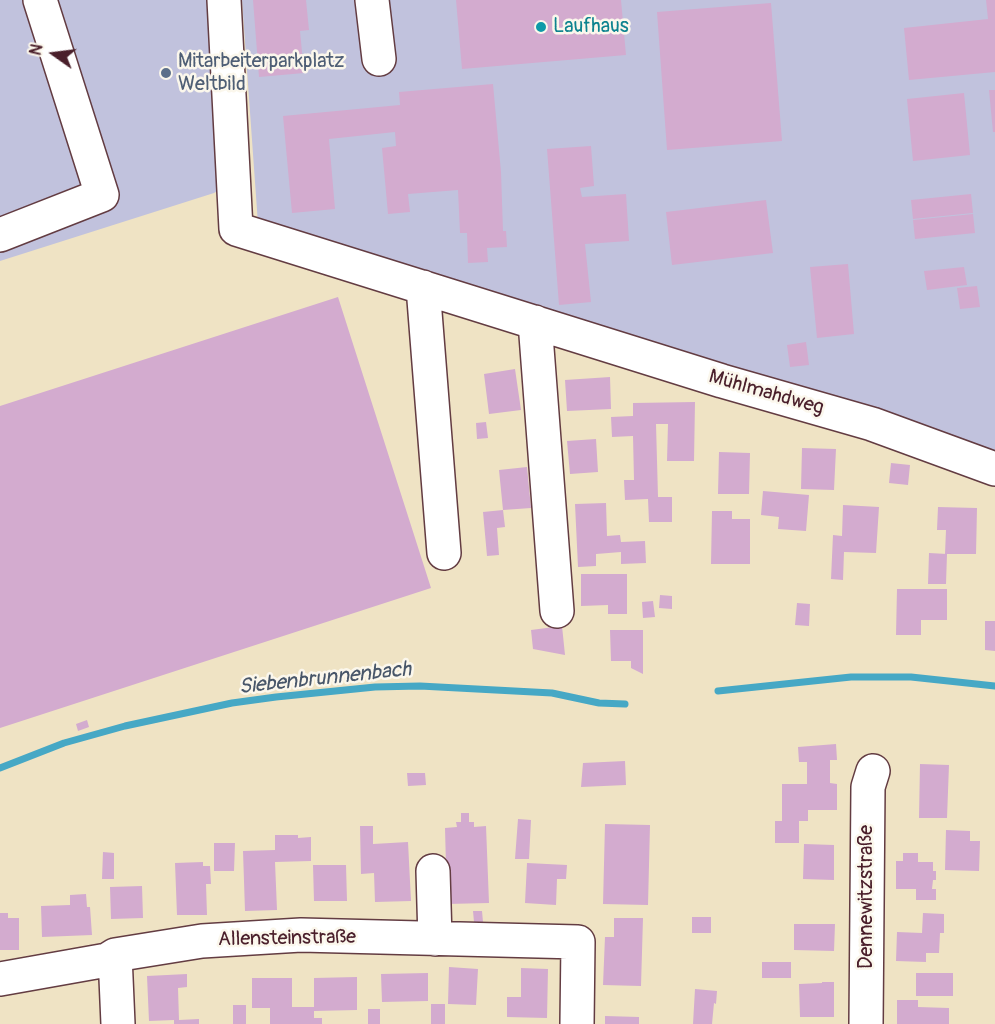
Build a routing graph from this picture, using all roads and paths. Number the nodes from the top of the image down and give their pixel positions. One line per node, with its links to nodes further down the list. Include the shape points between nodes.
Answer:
1 (40, 0): 5 (street, via 102,195)
2 (224, 0): 6 (street, Mühlmahdweg, via 236,229)
3 (372, 0): 4 (street)
4 (379, 59)
5 (0, 235)
6 (423, 287): 7 (street, Mühlmahdweg); 9 (street)
7 (535, 322): 8 (street, Mühlmahdweg, via 872,424); 10 (street)
8 (995, 469)
9 (444, 553)
10 (557, 611)
11 (873, 771): 18 (street, Dennewitzstraße, via 868,787)
12 (433, 871): 13 (street)
13 (435, 939): 14 (street, Allensteinstraße, via 301,935 202,941); 17 (street, Allensteinstraße, via 578,942)
14 (115, 955): 15 (street, Allensteinstraße, via 107,960); 16 (street)
15 (0, 979)
16 (118, 1024)
17 (577, 1024)
18 (866, 1024)

